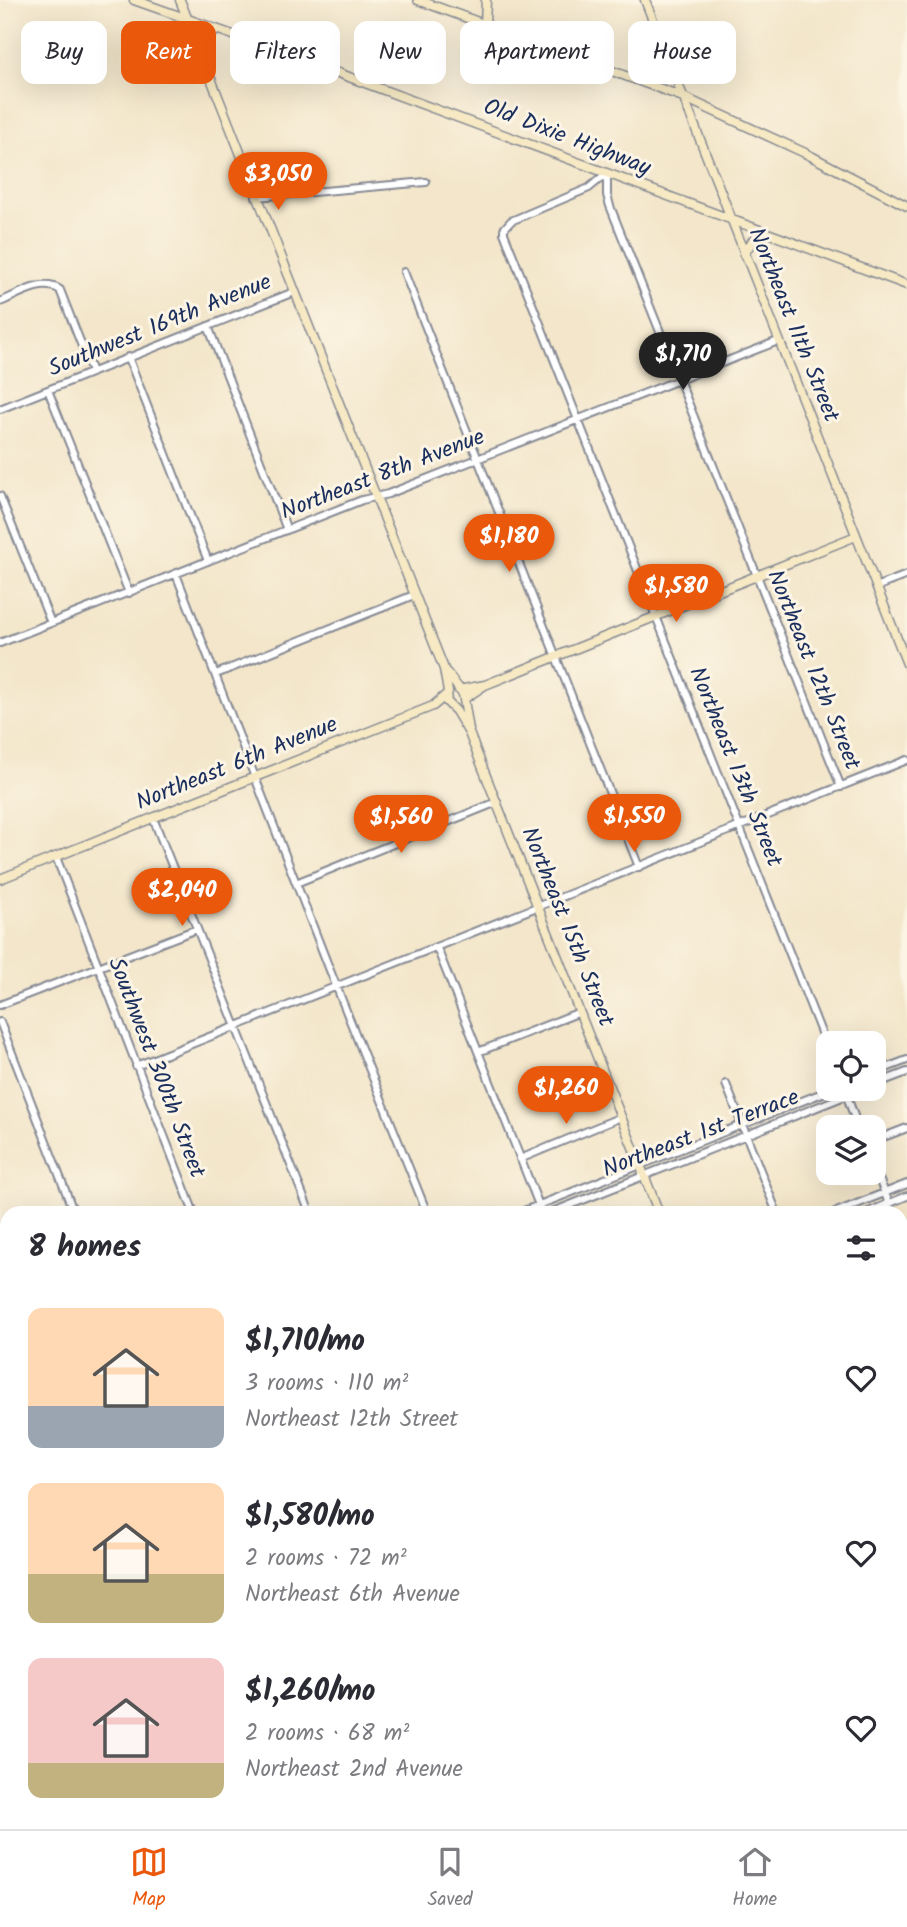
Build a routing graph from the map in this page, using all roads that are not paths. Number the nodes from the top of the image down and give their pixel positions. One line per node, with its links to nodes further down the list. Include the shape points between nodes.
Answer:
1 (134, 0): 6 (street, Old Dixie Highway)
2 (180, 0): 6 (street)
3 (418, 0): 7 (street)
4 (486, 0): 8 (street)
5 (645, 0): 12 (street, Northeast 11th Street)
6 (187, 20): 9 (street, Old Dixie Highway)
7 (474, 21)
8 (485, 21)
9 (217, 30): 13 (street, Old Dixie Highway)
10 (614, 72): 12 (street)
11 (212, 84): 15 (street)
12 (683, 97): 16 (street); 17 (street, Northeast 11th Street)
13 (607, 173): 17 (street, Old Dixie Highway); 28 (street, Northeast 12th Street, via 610,206); 31 (street, Northeast 13th Street, via 589,188 517,218 504,229)
14 (426, 182): 15 (street)
15 (256, 197): 22 (street)
16 (907, 206)
17 (730, 219): 18 (street, Old Dixie Highway); 19 (street, Northeast 11th Street)
18 (765, 232): 19 (street); 21 (street, Old Dixie Highway)
19 (744, 254): 25 (street, Northeast 11th Street)
20 (404, 272): 32 (street)
21 (907, 285)
22 (294, 292): 24 (street, Southwest 169th Avenue); 34 (street)
23 (0, 302): 27 (street, via 42,285 60,289)
24 (208, 326): 26 (street, Southwest 169th Avenue); 35 (street)
25 (778, 341): 28 (street, Northeast 8th Avenue); 36 (street, Northeast 11th Street)
26 (128, 357): 27 (street, Southwest 169th Avenue); 37 (street)
27 (92, 372): 29 (street, Southwest 169th Avenue)
28 (679, 380): 31 (street, Northeast 8th Avenue); 40 (street, Northeast 12th Street)
29 (48, 390): 30 (street, Southwest 169th Avenue); 42 (street)
30 (0, 409)
31 (578, 419): 32 (street, Northeast 8th Avenue); 44 (street, Northeast 13th Street)
32 (478, 459): 34 (street, Northeast 8th Avenue); 47 (street)
33 (0, 496): 45 (street)
34 (376, 497): 35 (street, Northeast 8th Avenue); 43 (street)
35 (287, 530): 37 (street, Northeast 8th Avenue)
36 (856, 536): 40 (street); 41 (street, Northeast 11th Street)
37 (208, 561): 38 (street, Northeast 8th Avenue)
38 (176, 574): 42 (street, Northeast 8th Avenue); 50 (street)
39 (907, 575): 41 (street)
40 (757, 576): 44 (street); 60 (street, Northeast 12th Street)
41 (876, 587): 48 (street, Northeast 11th Street)
42 (129, 593): 45 (street, Northeast 8th Avenue)
43 (414, 595): 49 (street); 50 (street)
44 (656, 616): 47 (street); 63 (street, Northeast 13th Street)
45 (51, 623): 46 (street, Northeast 8th Avenue)
46 (0, 643)
47 (556, 657): 51 (street); 65 (street)
48 (907, 664)
49 (444, 669): 52 (street); 53 (street)
50 (216, 674): 59 (street)
51 (485, 685): 52 (street); 54 (street)
52 (459, 690): 53 (street); 54 (street)
53 (447, 693): 55 (street, Northeast 6th Avenue); 56 (street)
54 (464, 700): 56 (street); 57 (street, Northeast 15th Street)
55 (433, 706): 56 (street, Northeast 6th Avenue); 59 (street, Northeast 6th Avenue)
56 (451, 706): 57 (street, Northeast 15th Street)
57 (470, 733): 61 (street, Northeast 15th Street)
58 (907, 760): 60 (street)
59 (256, 778): 62 (street, Northeast 6th Avenue); 67 (street)
60 (841, 787): 63 (street)
61 (497, 802): 67 (street); 68 (street, Northeast 15th Street)
62 (153, 818): 64 (street, Northeast 6th Avenue); 69 (street)
63 (739, 827): 65 (street); 77 (street, Northeast 13th Street)
64 (56, 857): 66 (street, Northeast 6th Avenue); 71 (street, Southwest 300th Street)
65 (639, 867): 68 (street)
66 (0, 879)
67 (296, 883): 72 (street)
68 (538, 907): 70 (street); 74 (street, Northeast 15th Street)
69 (197, 929): 71 (street); 76 (street)
70 (437, 948): 72 (street); 78 (street)
71 (98, 967): 73 (street); 80 (street, Southwest 300th Street)
72 (337, 988): 76 (street); 104 (street)
73 (0, 1005)
74 (580, 1012): 78 (street); 87 (street, Northeast 15th Street)
75 (0, 1023): 101 (street)
76 (236, 1028): 80 (street); 103 (street)
77 (820, 1031)
78 (478, 1052): 92 (street)
79 (907, 1059): 81 (street)
80 (136, 1066): 102 (street, Southwest 300th Street)
81 (886, 1068)
82 (907, 1072): 83 (street)
83 (886, 1080)
84 (726, 1084): 88 (street)
85 (816, 1096): 88 (street, Northeast 1st Terrace)
86 (825, 1101): 90 (street, Northeast 1st Terrace)
87 (621, 1117): 92 (street); 93 (street, Northeast 15th Street)
88 (742, 1125): 90 (street); 93 (street, Northeast 1st Terrace)
89 (907, 1128): 91 (street)
90 (747, 1136): 94 (street, Northeast 1st Terrace); 107 (street)
91 (886, 1136)
92 (520, 1159): 100 (street)
93 (640, 1165): 94 (street, Northeast 15th Street); 100 (street, Northeast 1st Terrace)
94 (644, 1176): 105 (street, Northeast 1st Terrace); 106 (street, Northeast 15th Street)
95 (907, 1184): 97 (street)
96 (882, 1185): 97 (street)
97 (885, 1193): 99 (street); 108 (street)
98 (907, 1196): 99 (street)
99 (889, 1204): 109 (street)
100 (539, 1205)
101 (71, 1206)
102 (191, 1206)
103 (307, 1206)
104 (424, 1206)
105 (568, 1206)
106 (656, 1206)
107 (774, 1206)
108 (852, 1206)
109 (884, 1206)

